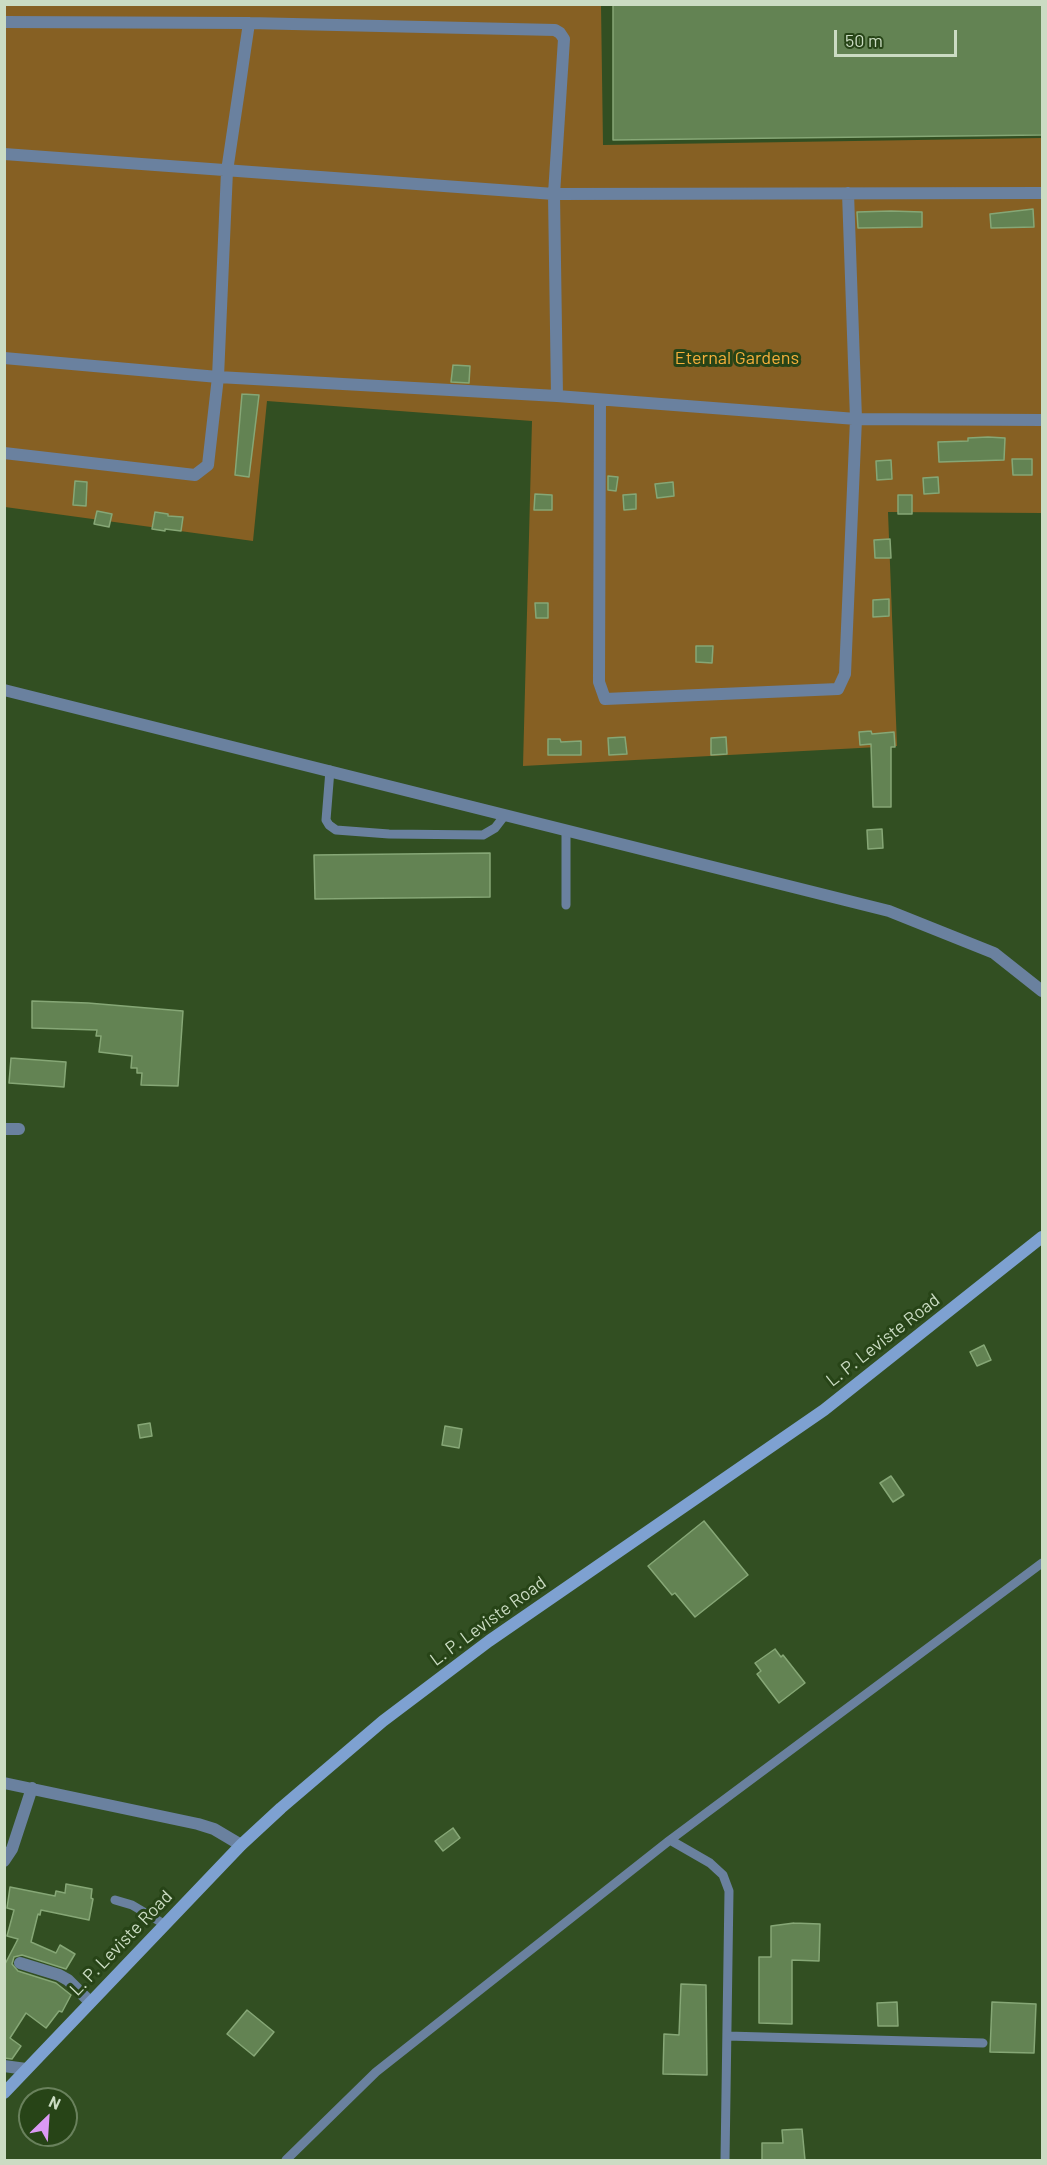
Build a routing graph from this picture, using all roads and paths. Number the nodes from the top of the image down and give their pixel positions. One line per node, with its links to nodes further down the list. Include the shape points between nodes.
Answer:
1 (4, 22): 2 (street)
2 (249, 23): 4 (street); 7 (street, via 555,30 564,39)
3 (4, 154): 4 (street)
4 (227, 171): 7 (street); 9 (street)
5 (848, 193): 6 (street); 7 (street); 12 (street)
6 (1042, 193)
7 (554, 194): 10 (street)
8 (4, 358): 9 (street)
9 (218, 377): 10 (street); 14 (street, via 208,465 195,475)
10 (557, 396): 11 (street)
11 (600, 401): 12 (street); 12 (street, via 599,682 606,699 838,689 845,674)
12 (856, 420): 13 (street)
13 (1042, 420)
14 (4, 453)
15 (4, 690): 16 (street)
16 (330, 770): 17 (street); 17 (lane, via 326,820 336,830 483,835)
17 (506, 814): 18 (street)
18 (566, 830): 19 (lane); 20 (street, via 889,911 994,953)
19 (566, 905)
20 (1042, 991)
21 (4, 1129): 22 (street)
22 (19, 1129)
23 (1042, 1237): 28 (main road, L. P. Leviste Road, via 824,1410 489,1641 391,1714)
24 (1042, 1563): 27 (lane)
25 (4, 1783): 26 (street)
26 (32, 1788): 28 (street, via 198,1824); 29 (street, via 12,1849)
27 (670, 1840): 34 (lane, via 710,1863 723,1875 729,1891); 39 (lane, via 376,2072)
28 (241, 1845): 31 (main road, L. P. Leviste Road)
29 (4, 1861)
30 (115, 1900): 31 (lane)
31 (164, 1924): 33 (main road, L. P. Leviste Road)
32 (20, 1963): 33 (street, via 68,1980)
33 (90, 2002): 37 (main road, L. P. Leviste Road)
34 (727, 2036): 35 (lane); 40 (lane)
35 (984, 2043)
36 (4, 2066): 37 (street)
37 (26, 2069): 38 (main road, L. P. Leviste Road)
38 (4, 2093)
39 (286, 2160)
40 (725, 2160)

